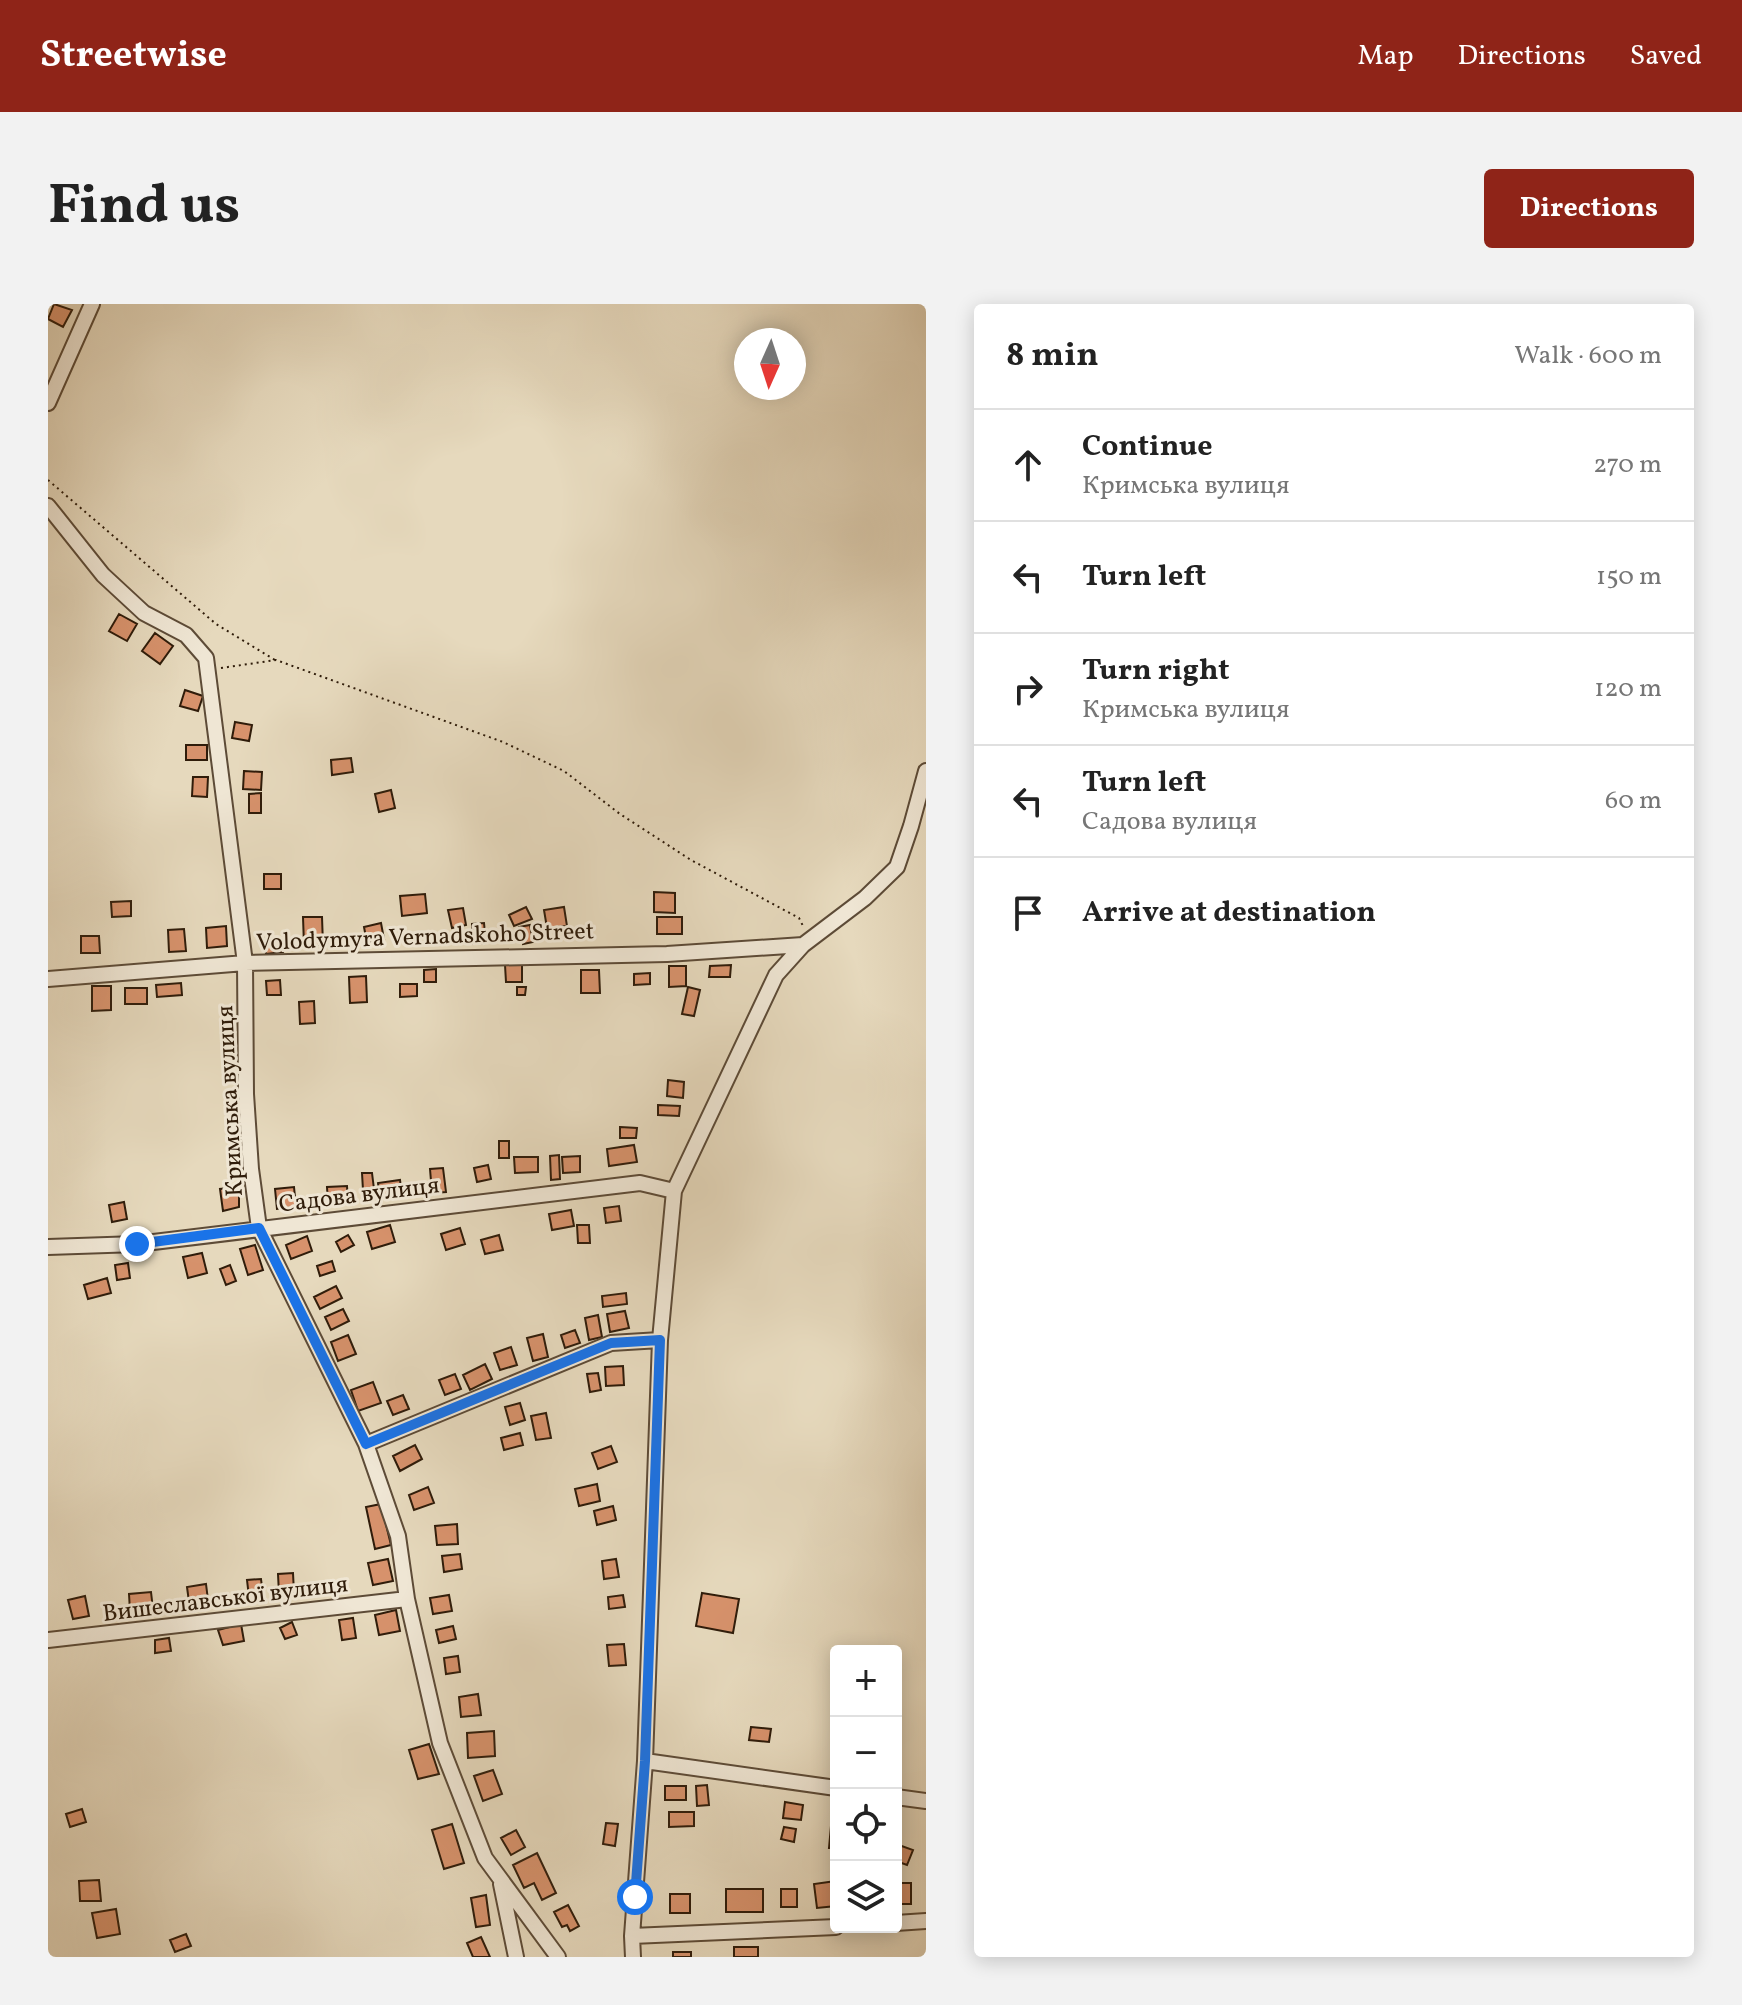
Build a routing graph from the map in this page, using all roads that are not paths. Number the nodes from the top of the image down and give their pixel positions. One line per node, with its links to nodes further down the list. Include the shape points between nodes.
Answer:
1 (92, 304): 2 (street)
2 (48, 403)
3 (48, 506): 6 (street, Кримська вулиця, via 103,575 144,613 186,635 207,664)
4 (926, 771): 5 (street, via 897,867 882,885)
5 (803, 945): 6 (street, Volodymyra Vernadskoho Street, via 667,954); 8 (street, via 776,975)
6 (245, 963): 7 (street, Volodymyra Vernadskoho Street); 9 (street, Кримська вулиця, via 246,1094)
7 (48, 979)
8 (674, 1191): 9 (street, Садова вулиця, via 640,1183); 11 (street)
9 (259, 1228): 10 (street, Садова вулиця, via 137,1244); 12 (street, Кримська вулиця)
10 (48, 1247)
11 (660, 1340): 12 (street, via 611,1343); 15 (street)
12 (366, 1444): 13 (street, Кримська вулиця, via 398,1536)
13 (407, 1599): 14 (street, Вишеславської вулиця); 19 (street, Кримська вулиця, via 440,1743 485,1858)
14 (48, 1640)
15 (645, 1761): 16 (street); 23 (street)
16 (830, 1787)
17 (902, 1798): 18 (street)
18 (926, 1801)
19 (500, 1879): 24 (street); 25 (street, Кримська вулиця)
20 (926, 1921): 21 (street)
21 (902, 1923)
22 (830, 1927): 23 (street)
23 (632, 1936): 26 (street)
24 (516, 1957)
25 (558, 1957)
26 (633, 1957)

